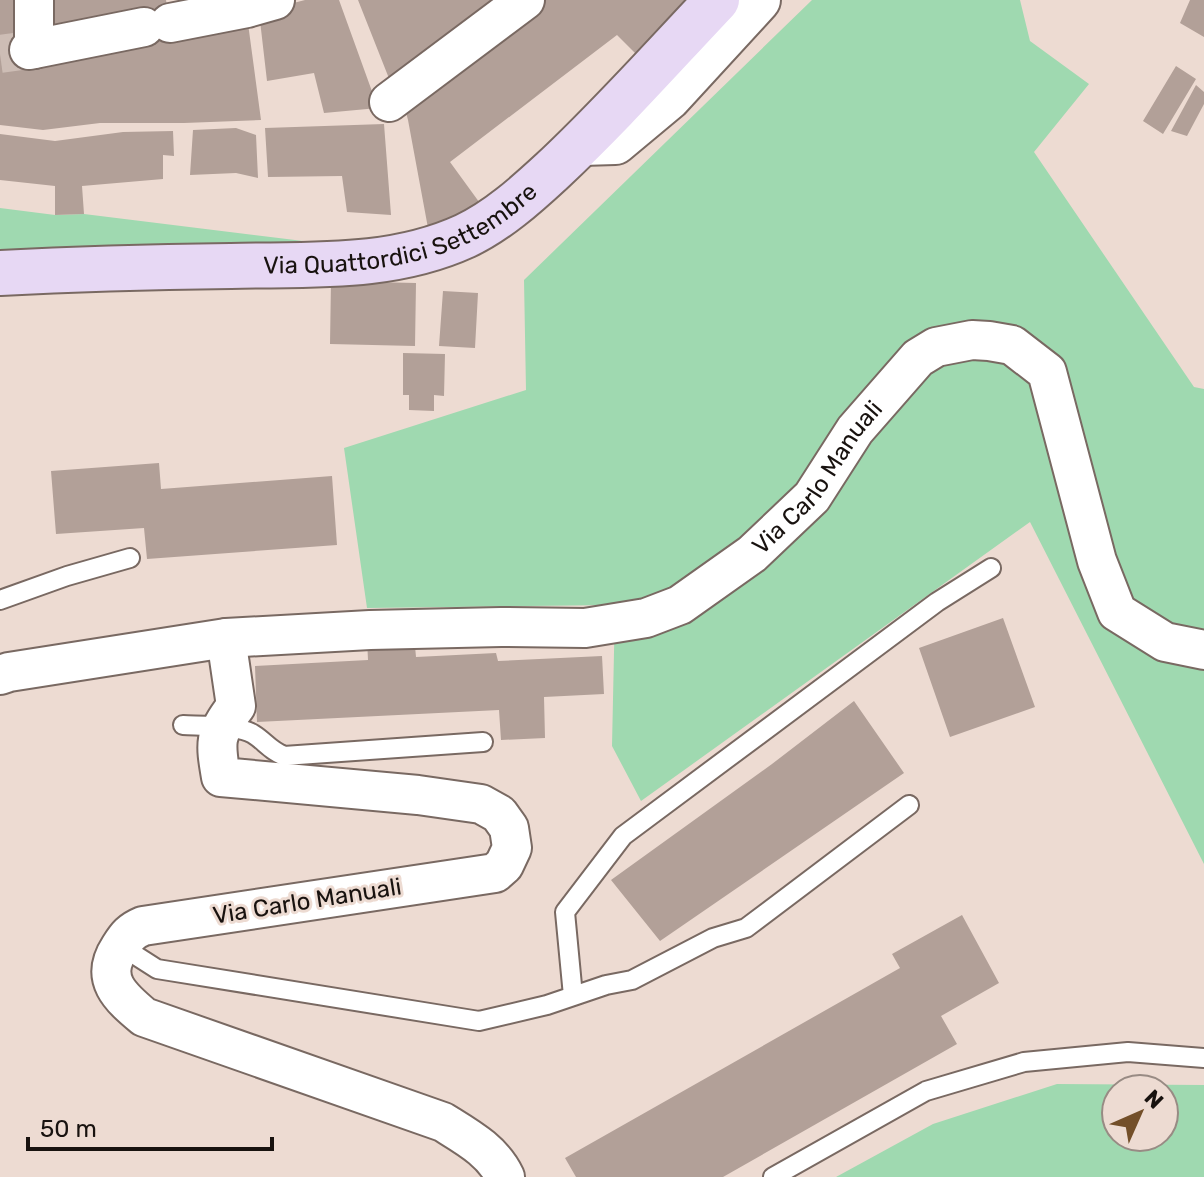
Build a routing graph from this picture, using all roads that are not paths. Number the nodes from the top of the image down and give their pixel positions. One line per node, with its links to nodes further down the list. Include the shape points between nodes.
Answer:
1 (34, 0): 2 (street, via 32,49)
2 (275, 0)
3 (525, 0): 6 (street)
4 (717, 0): 7 (main road, Via Quattordici Settembre)
5 (758, 0): 7 (street, via 669,97 615,142)
6 (391, 107)
7 (582, 143): 8 (main road, Via Quattordici Settembre, via 501,214 465,236 403,257 348,265)
8 (0, 273)
9 (130, 558): 11 (lane)
10 (991, 568): 20 (lane, via 937,602 623,836 565,912)
11 (0, 600)
12 (226, 638): 13 (street, Via Carlo Manuali, via 585,628 646,618 680,605 752,554 812,497 855,430 918,358 936,347 972,340 1012,345 1047,372 1097,561 1117,612 1165,642); 14 (street, Via Carlo Manuali); 16 (street, Via Carlo Manuali, via 236,706)
13 (1204, 650)
14 (0, 675)
15 (183, 725): 16 (lane)
16 (220, 727): 17 (lane, via 251,732 284,756); 19 (street, Via Carlo Manuali, via 216,749 221,777 481,804 499,814 509,828 512,848 495,873 143,926 130,932)
17 (483, 742)
18 (909, 805): 20 (lane, via 746,928 713,938 632,980)
19 (121, 946): 20 (lane, via 157,969 479,1021); 22 (street, via 111,960 112,981 121,998 144,1017 443,1122 488,1153)
20 (573, 996)
21 (1204, 1058): 23 (lane, via 1128,1052 1024,1062 926,1091)
22 (505, 1177)
23 (773, 1177)

